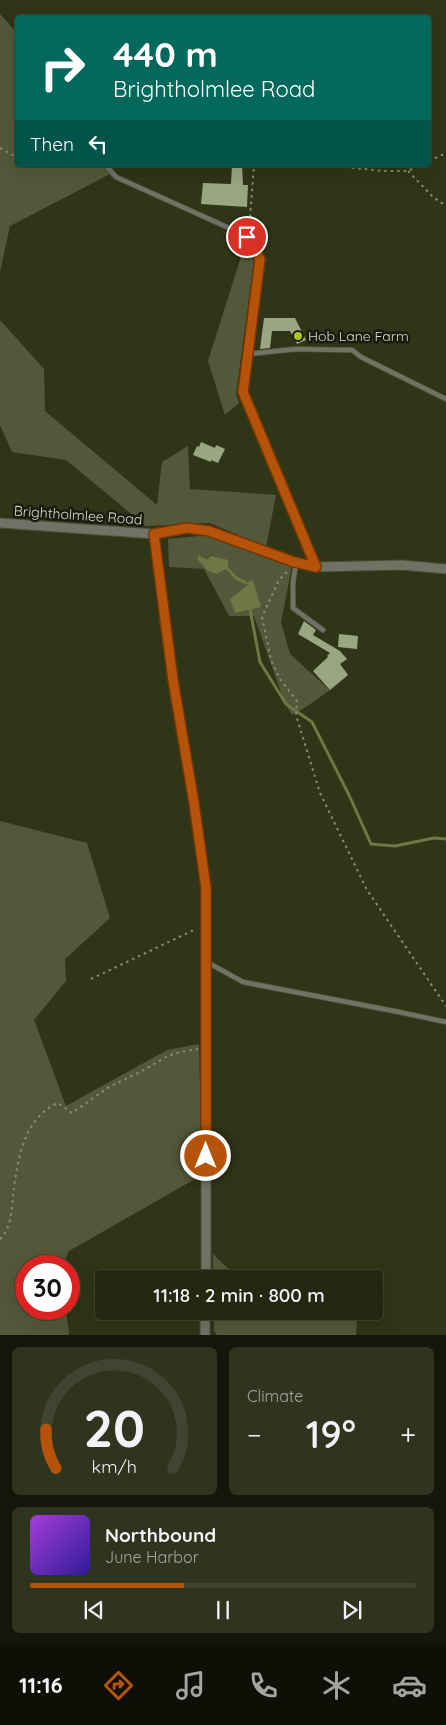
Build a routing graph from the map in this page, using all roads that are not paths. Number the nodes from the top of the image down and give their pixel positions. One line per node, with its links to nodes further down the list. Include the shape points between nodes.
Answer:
1 (109, 167): 2 (lane, via 116,177 247,237 260,259)
2 (248, 354): 3 (lane, via 296,349 352,350); 7 (lane, via 243,392)
3 (446, 399)
4 (0, 523): 5 (street, Brightholmlee Road)
5 (154, 534): 6 (street, Brightholmlee Road, via 187,528 209,531); 10 (street, via 206,888)
6 (294, 562): 7 (street, Brightholmlee Road); 9 (lane, via 292,608)
7 (316, 567): 8 (street, Brightholmlee Road, via 402,565)
8 (446, 569)
9 (323, 630)
10 (206, 962): 11 (lane, via 243,982); 12 (street)
11 (446, 1022)
12 (206, 1270)
13 (206, 1320): 14 (street)
14 (205, 1335)

